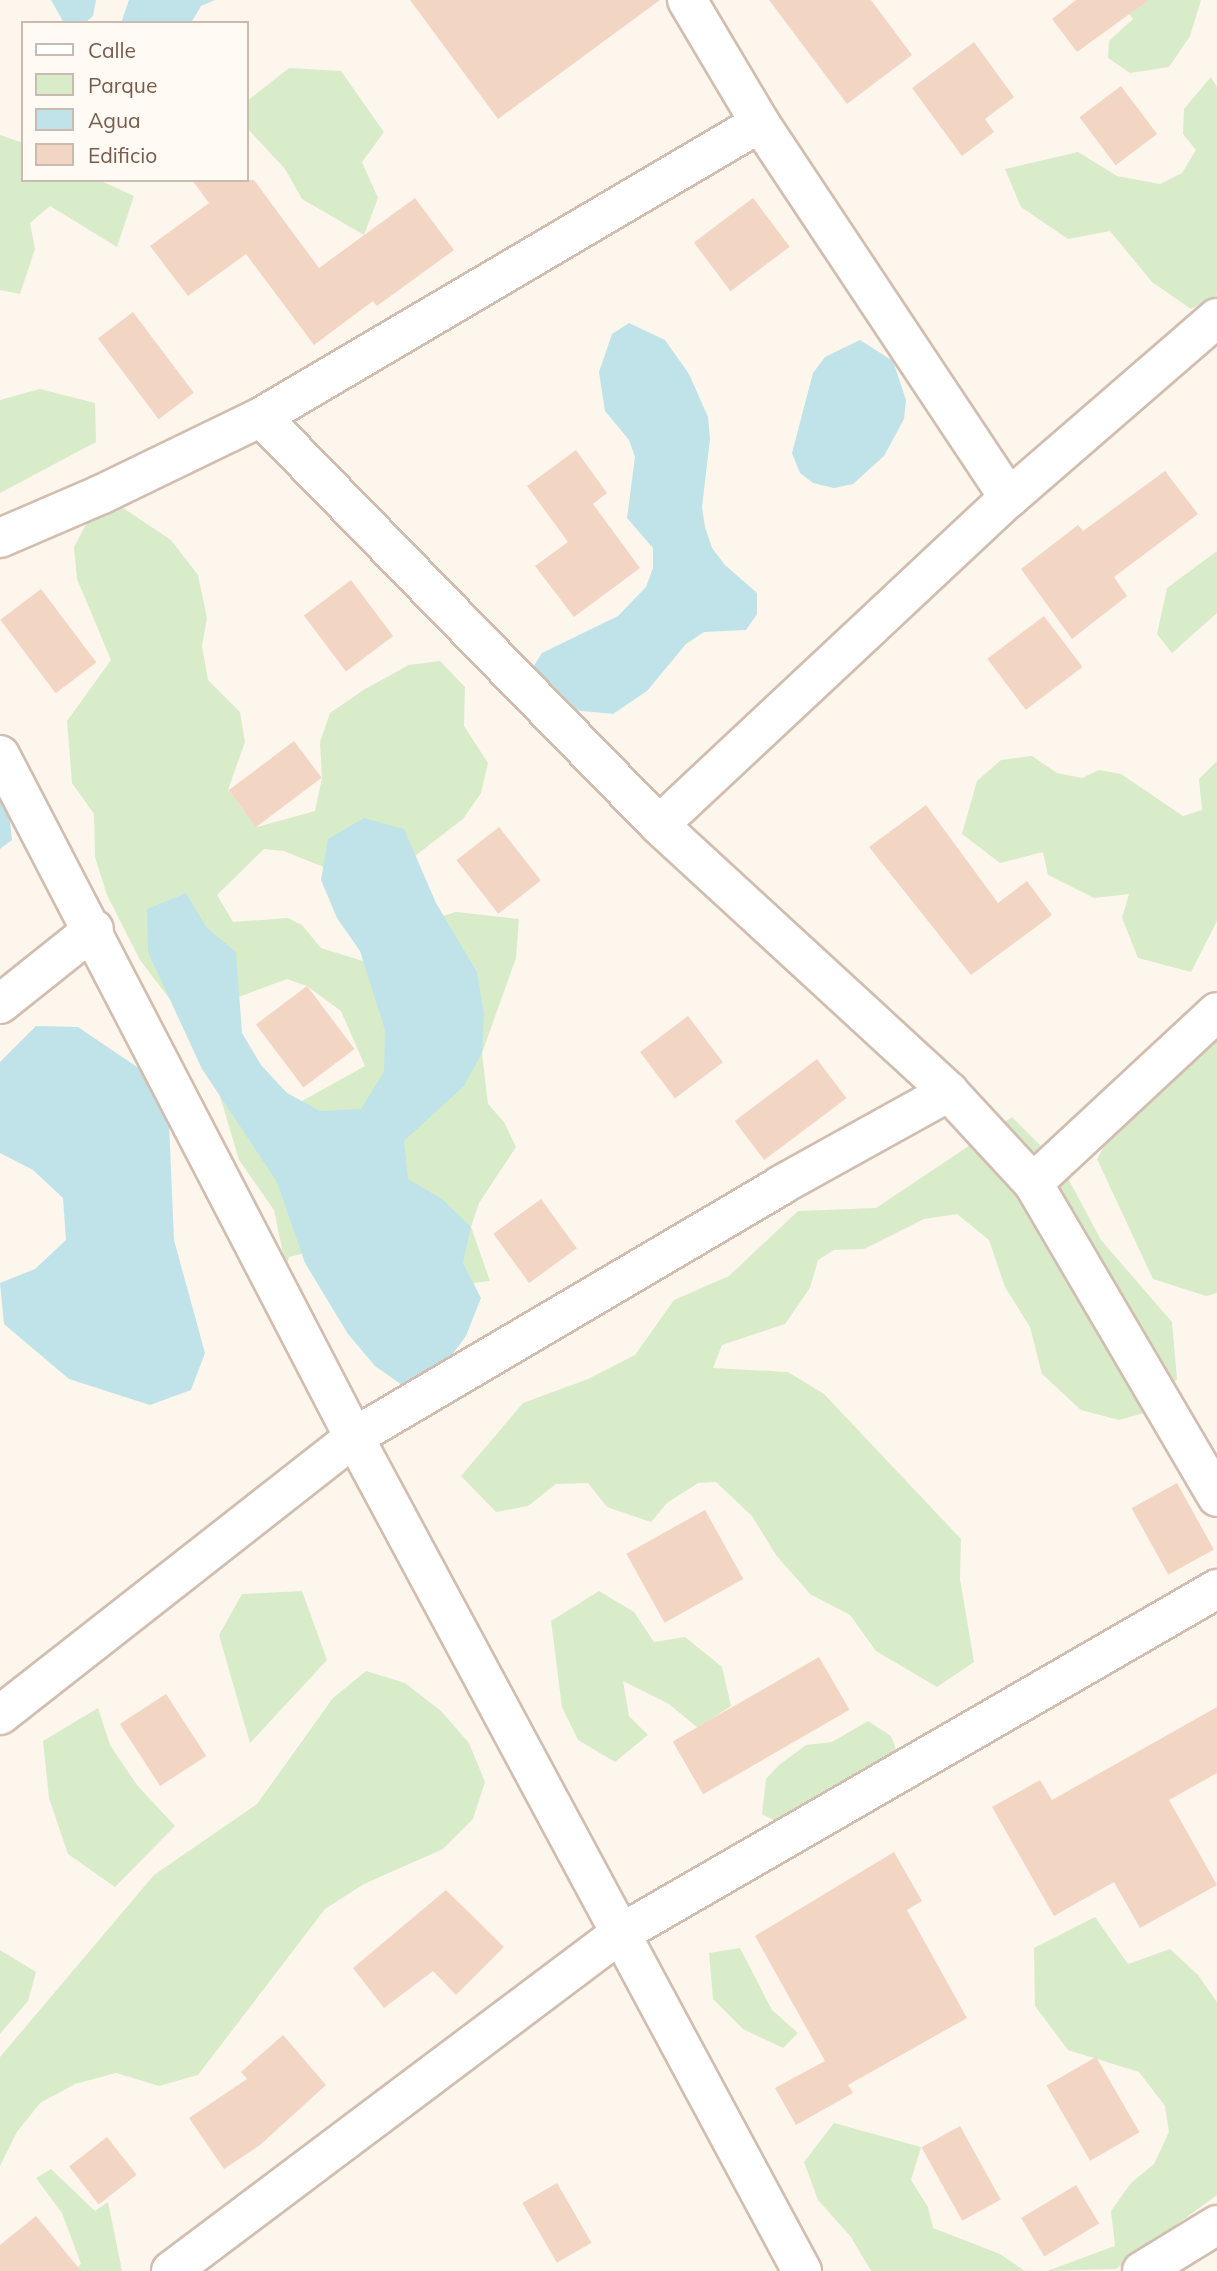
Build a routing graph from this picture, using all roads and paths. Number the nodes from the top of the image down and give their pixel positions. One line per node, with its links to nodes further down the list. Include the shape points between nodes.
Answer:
1 (687, 0): 2 (street)
2 (760, 123): 4 (street); 5 (street)
3 (1217, 318): 5 (street)
4 (261, 417): 6 (street); 8 (street)
5 (1009, 498): 8 (street)
6 (0, 538)
7 (0, 755): 9 (street)
8 (659, 825): 12 (street)
9 (94, 929): 10 (street); 14 (street)
10 (0, 1004)
11 (1217, 1012): 13 (street)
12 (949, 1092): 13 (street); 14 (street, via 781,1185)
13 (1033, 1183): 15 (street)
14 (354, 1437): 17 (street); 18 (street)
15 (1217, 1497)
16 (1217, 1590): 18 (street)
17 (0, 1715)
18 (618, 1935): 20 (street); 21 (street)
19 (1217, 2225): 22 (street)
20 (171, 2271)
21 (802, 2271)
22 (1142, 2271)

